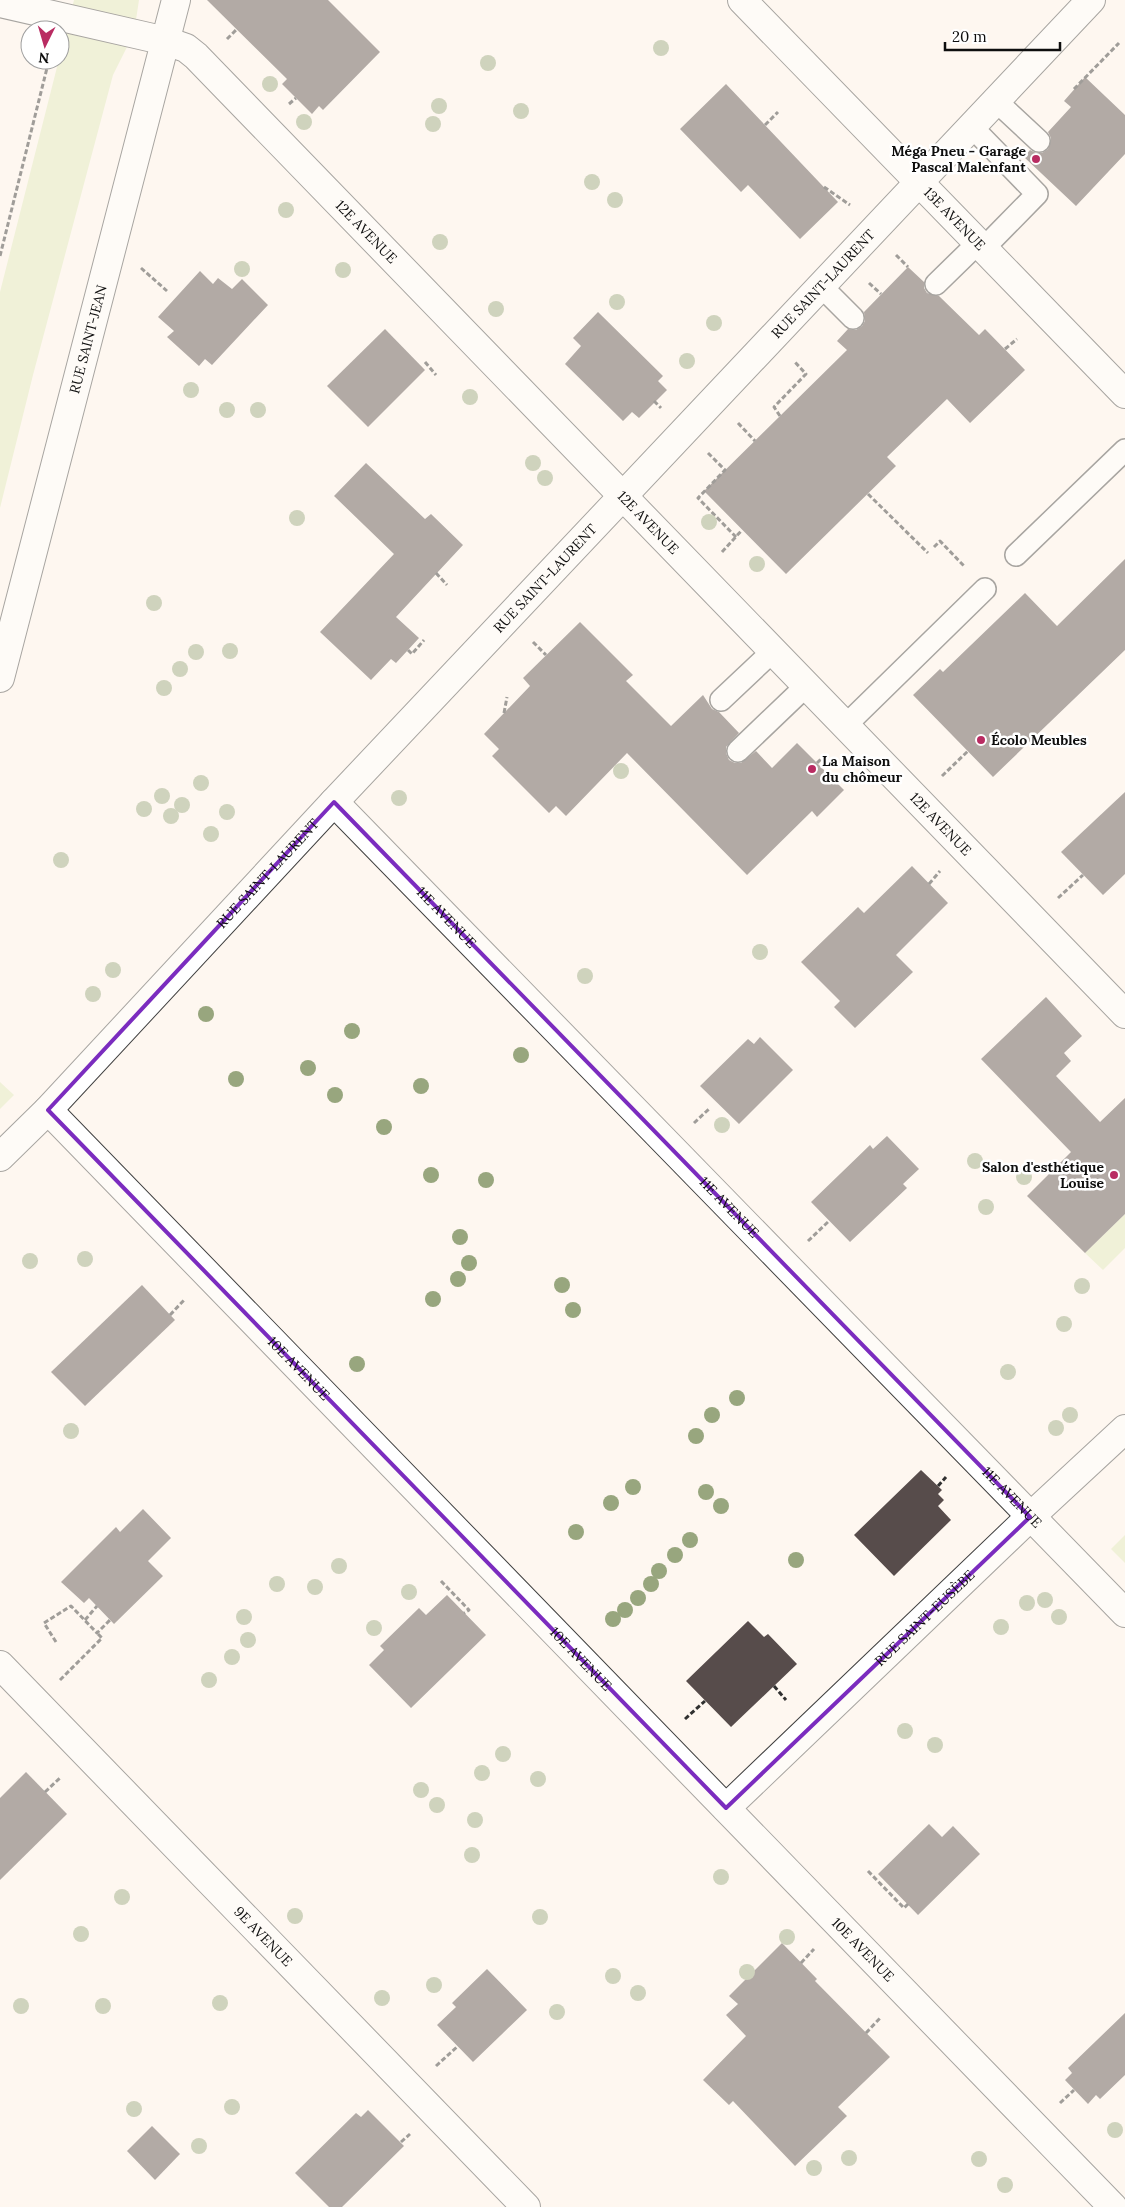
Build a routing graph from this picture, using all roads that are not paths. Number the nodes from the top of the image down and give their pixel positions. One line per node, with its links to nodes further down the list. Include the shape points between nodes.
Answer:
1 (176, 0): 5 (street, RUE SAINT-JEAN)
2 (742, 0): 9 (street, 13E AVENUE)
3 (1091, 0): 6 (street, RUE SAINT-LAURENT)
4 (0, 3): 5 (street, 12E AVENUE)
5 (166, 41): 16 (street, 12E AVENUE, via 186,48 196,56); 20 (street, RUE SAINT-JEAN)
6 (995, 100): 7 (street, RUE SAINT-LAURENT); 8 (lane)
7 (971, 126): 9 (street, RUE SAINT-LAURENT); 10 (lane, via 1037,194)
8 (1038, 141)
9 (918, 182): 10 (street, 13E AVENUE); 12 (street, RUE SAINT-LAURENT)
10 (981, 245): 11 (lane); 14 (street, 13E AVENUE)
11 (936, 284)
12 (821, 286): 13 (lane); 16 (street, RUE SAINT-LAURENT)
13 (853, 318)
14 (1125, 394)
15 (1125, 450): 17 (lane)
16 (622, 496): 19 (street, 12E AVENUE); 25 (street, RUE SAINT-LAURENT)
17 (1016, 555)
18 (985, 589): 23 (lane)
19 (773, 651): 21 (street, 12E AVENUE); 22 (lane)
20 (0, 678)
21 (806, 686): 23 (street, 12E AVENUE); 24 (lane)
22 (721, 700)
23 (845, 726): 26 (street, 12E AVENUE)
24 (738, 751)
25 (334, 802): 27 (street, RUE SAINT-LAURENT); 30 (street, 11E AVENUE)
26 (1125, 1014)
27 (48, 1110): 28 (street, RUE SAINT-LAURENT); 33 (street, 10E AVENUE)
28 (0, 1157)
29 (1125, 1429): 30 (street, RUE SAINT-EUSÈBE)
30 (1030, 1517): 31 (street, 11E AVENUE); 33 (street, RUE SAINT-EUSÈBE)
31 (1125, 1613)
32 (0, 1665): 34 (street, 9E AVENUE)
33 (726, 1808): 35 (street, 10E AVENUE)
34 (526, 2207)
35 (1113, 2207)

